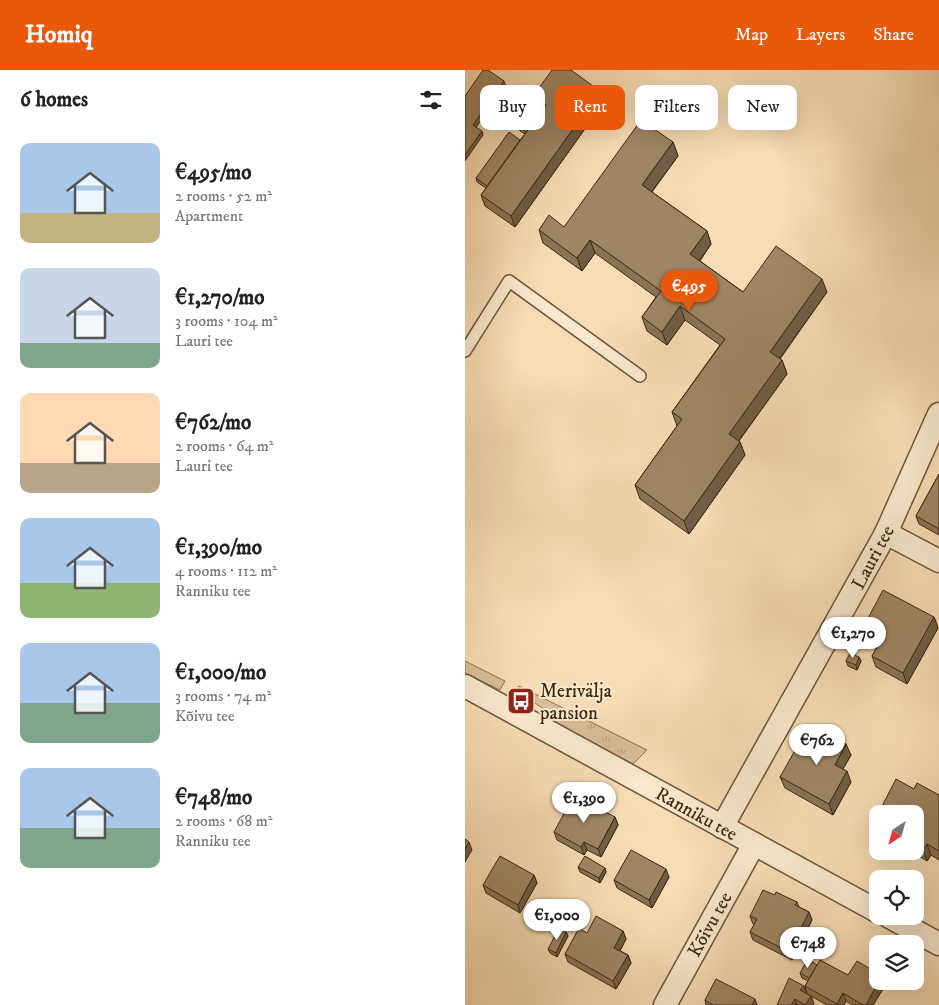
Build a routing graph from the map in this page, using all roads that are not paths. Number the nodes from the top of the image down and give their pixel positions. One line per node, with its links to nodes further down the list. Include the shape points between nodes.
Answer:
1 (465, 351): 2 (lane, via 509,281)
2 (640, 376)
3 (939, 414): 4 (street, Lauri tee)
4 (887, 533): 5 (street); 7 (street, Lauri tee)
5 (939, 561)
6 (465, 686): 7 (street, Ranniku tee)
7 (722, 827): 8 (street, Ranniku tee)
8 (754, 844): 9 (street, Ranniku tee); 12 (street, Kõivu tee)
9 (869, 907)
10 (904, 925): 11 (street)
11 (939, 944)
12 (665, 1005)

